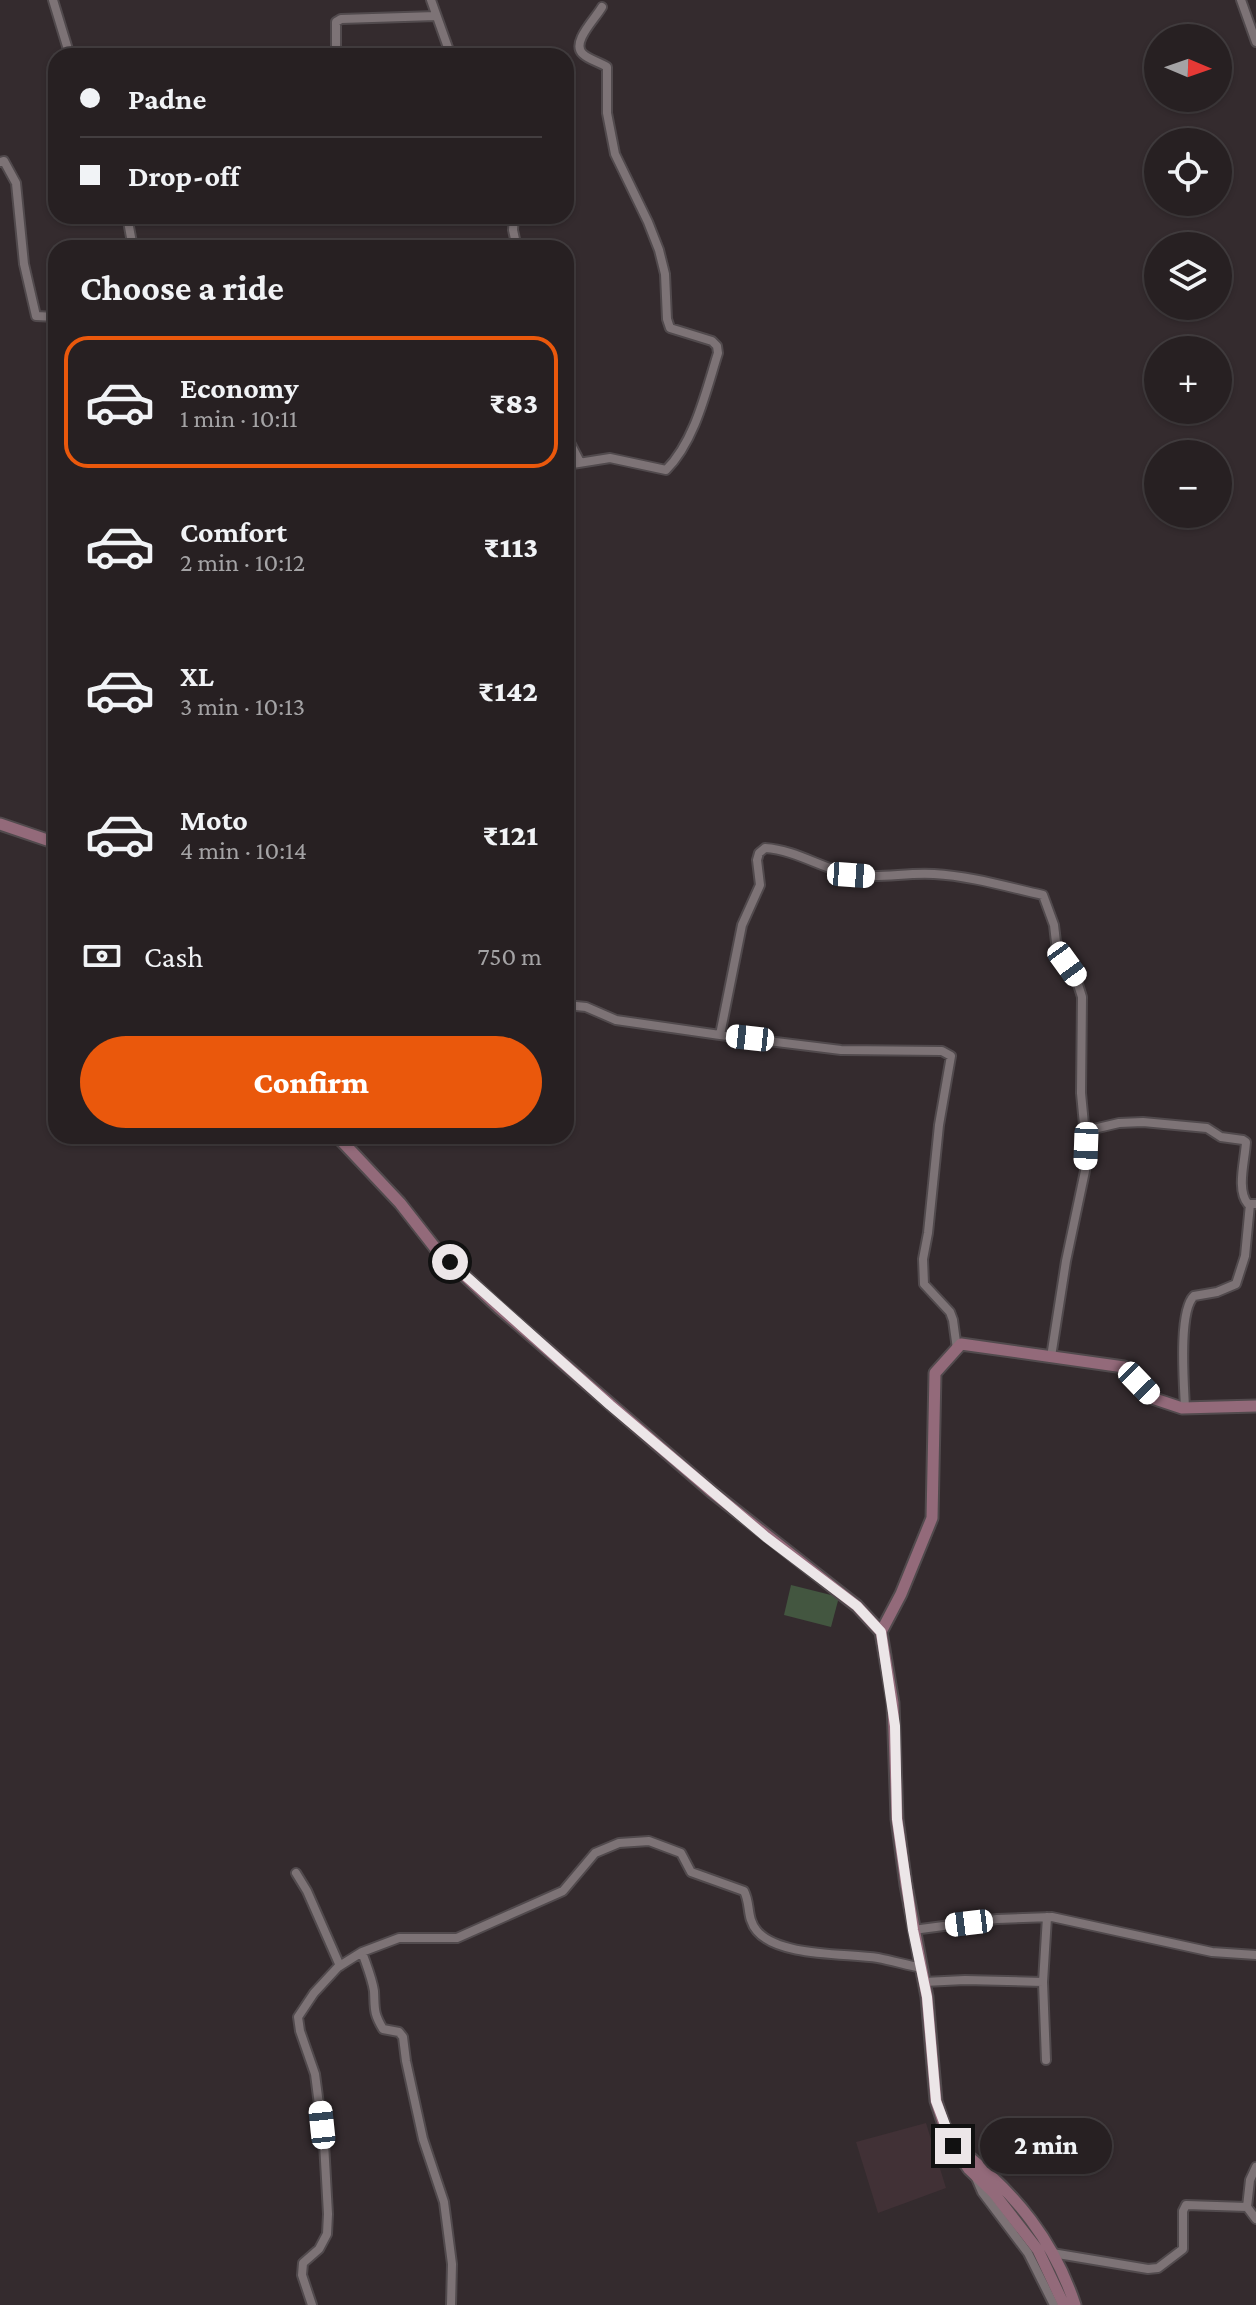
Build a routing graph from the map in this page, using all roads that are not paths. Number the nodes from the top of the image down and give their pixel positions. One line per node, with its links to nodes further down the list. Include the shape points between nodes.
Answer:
1 (53, 0): 7 (street)
2 (431, 0): 5 (street)
3 (1241, 0): 6 (street)
4 (602, 7): 13 (street, via 579,48 607,67 607,113 615,154 659,250 670,328 712,341 718,353 691,430 666,470 610,458)
5 (436, 16): 8 (street, via 341,19 334,29); 9 (street)
6 (1256, 42)
7 (68, 48)
8 (335, 48)
9 (448, 48)
10 (0, 162): 11 (street, via 16,183 22,252 36,316)
11 (48, 317)
12 (574, 450): 13 (street)
13 (580, 462): 14 (street)
14 (574, 463)
15 (0, 824): 16 (main road)
16 (48, 840)
17 (574, 1006): 18 (street, via 616,1020)
18 (720, 1035): 19 (street, via 742,925 760,885 757,860 765,848 851,875 973,878 1043,895 1057,951 1082,997); 22 (street, via 841,1050 942,1051 951,1056 923,1259 924,1284 950,1312)
19 (1085, 1131): 21 (street, via 1143,1122 1207,1128 1221,1137 1243,1140 1240,1190); 23 (street, via 1085,1171)
20 (345, 1144): 26 (main road, via 436,1249 498,1307 712,1492 857,1606)
21 (1253, 1204): 25 (street, via 1236,1284 1194,1296 1188,1305)
22 (957, 1349): 23 (main road, via 961,1344); 26 (main road, via 935,1373 932,1518)
23 (1051, 1357): 25 (main road, via 1124,1367 1155,1399)
24 (1256, 1406): 25 (main road)
25 (1185, 1408)
26 (881, 1632): 29 (main road, via 893,1703 897,1819)
27 (296, 1873): 32 (street)
28 (1047, 1917): 29 (street); 31 (street, via 1212,1952); 35 (street)
29 (913, 1930): 33 (main road)
30 (362, 1952): 32 (street); 33 (street, via 399,1938 457,1938 475,1932 563,1891 595,1853 619,1843 649,1841 681,1853 691,1872 744,1891 747,1914 758,1933 772,1943); 44 (street, via 378,2020 383,2029 403,2037 423,2139 444,2202)
31 (1256, 1955)
32 (340, 1966): 43 (street, via 298,2017 315,2074 328,2197 327,2234 303,2263)
33 (922, 1968): 34 (main road)
34 (924, 1982): 35 (street); 37 (main road, via 936,2101)
35 (1043, 1982): 36 (street)
36 (1046, 2060)
37 (953, 2146): 39 (main road); 42 (main road, via 997,2179)
38 (1256, 2167): 40 (street)
39 (974, 2173): 45 (street, via 1028,2253); 46 (main road, via 1038,2250)
40 (1247, 2207): 41 (street); 42 (street, via 1186,2205 1183,2249 1158,2268)
41 (1256, 2219)
42 (1051, 2253): 47 (main road)
43 (312, 2305)
44 (451, 2305)
45 (1054, 2305)
46 (1064, 2305)
47 (1075, 2305)

